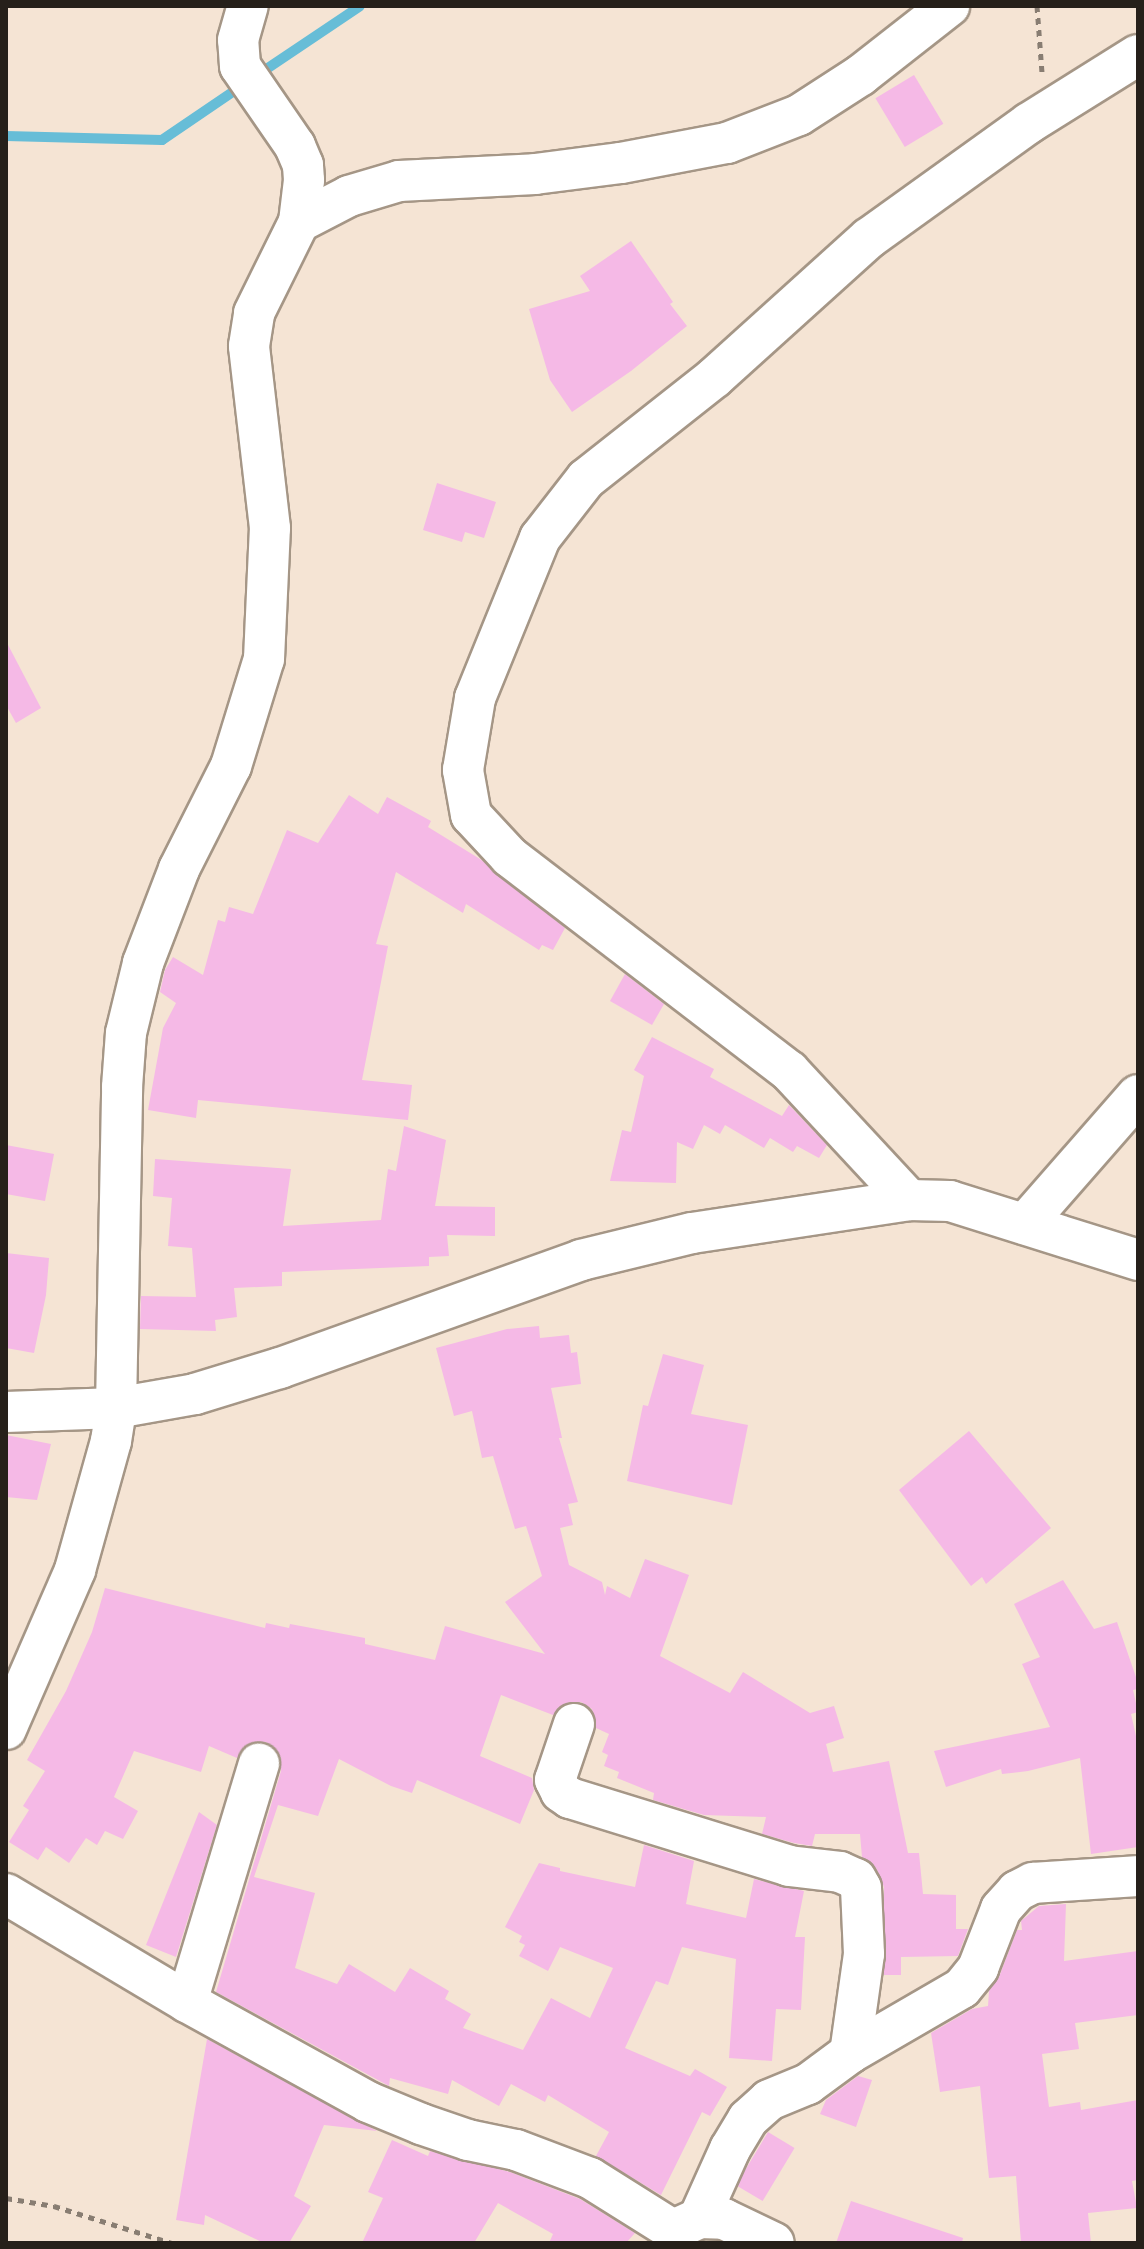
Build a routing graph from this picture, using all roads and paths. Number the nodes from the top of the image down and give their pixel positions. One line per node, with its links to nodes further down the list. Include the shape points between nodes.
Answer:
1 (248, 6): 6 (street, via 238,40 240,66 303,165)
2 (949, 6): 6 (street, via 861,75 799,115 727,143 535,174 399,181 349,196)
3 (1037, 6): 5 (path, via 1042,73)
4 (1138, 55): 5 (street)
5 (1058, 104): 8 (street, via 869,238 715,377 586,479 540,538 475,698 463,770 471,815 510,857 789,1071)
6 (299, 222): 11 (street, via 254,313 249,346 270,528 264,659 231,766 179,869 143,963 126,1033)
7 (1138, 1095): 9 (street)
8 (909, 1200): 9 (street, via 950,1201); 11 (street, via 692,1233 581,1260 280,1368 195,1394)
9 (1025, 1224): 10 (street)
10 (1138, 1260)
11 (116, 1408): 12 (street); 14 (street, via 75,1570)
12 (6, 1412)
13 (574, 1724): 19 (street, via 555,1780 570,1798 789,1866 856,1879 861,1888 864,1954)
14 (6, 1729)
15 (259, 1764): 18 (street)
16 (1138, 1876): 19 (street, via 1033,1883 1017,1891 1001,1909 978,1968 962,1988)
17 (6, 1894): 18 (street)
18 (187, 2002): 21 (street, via 368,2102 590,2178)
19 (850, 2053): 21 (street, via 808,2084 769,2100 748,2119)
20 (6, 2198): 22 (path, via 54,2206)
21 (679, 2230): 23 (street, via 724,2219)
22 (172, 2243)
23 (774, 2243)

